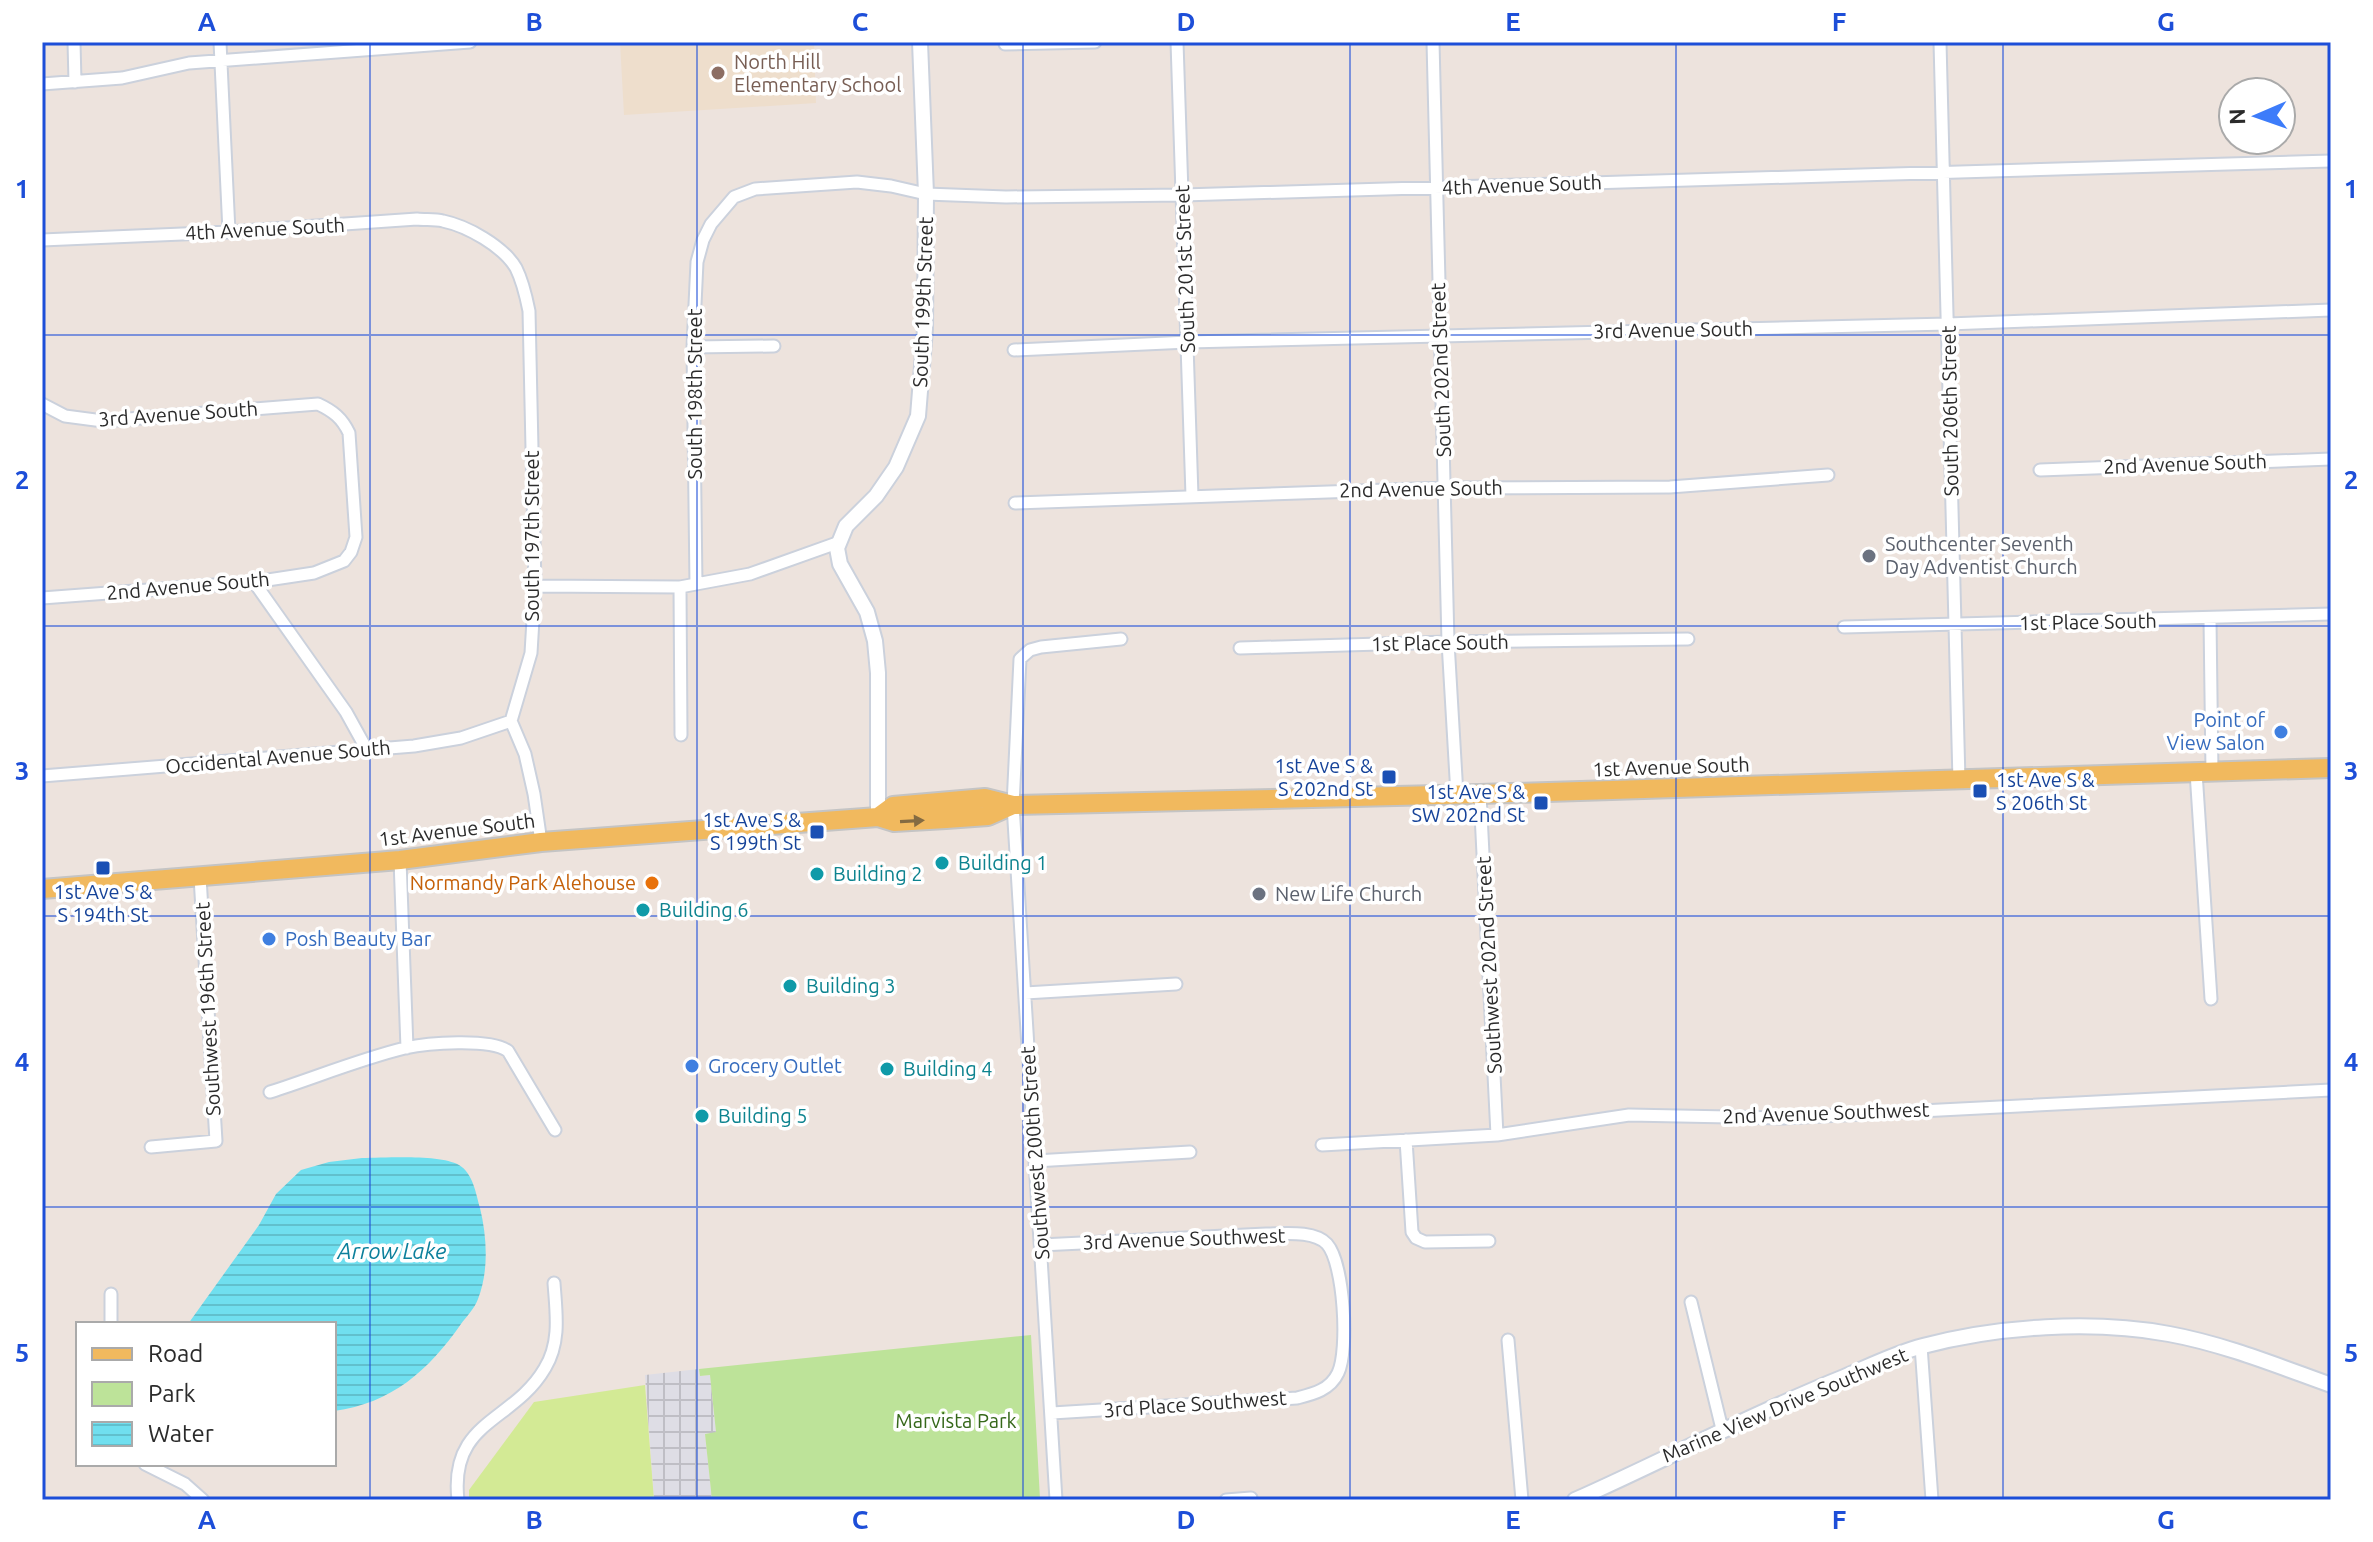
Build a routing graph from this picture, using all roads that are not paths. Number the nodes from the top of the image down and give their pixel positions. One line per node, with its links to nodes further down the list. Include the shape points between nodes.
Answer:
1 (74, 42): 11 (street)
2 (220, 42): 10 (street)
3 (470, 42): 10 (street)
4 (920, 42): 16 (street, South 199th Street)
5 (1095, 42): 9 (street)
6 (1177, 42): 17 (street, South 201st Street)
7 (1433, 42): 15 (street, South 202nd Street)
8 (1940, 42): 14 (street, South 206th Street)
9 (1005, 44)
10 (220, 61): 11 (street); 19 (street)
11 (75, 82): 12 (street)
12 (42, 84)
13 (2331, 161): 14 (street, 4th Avenue South)
14 (1943, 172): 15 (street, 4th Avenue South); 23 (street, South 206th Street)
15 (1435, 187): 17 (street, 4th Avenue South); 24 (street, South 202nd Street)
16 (926, 194): 17 (street, 4th Avenue South); 18 (street, 4th Avenue South, via 857,182 794,185 755,189 734,197); 36 (street, South 199th Street, via 918,416 887,482)
17 (1183, 195): 25 (street, South 201st Street)
18 (721, 210): 27 (street, South 198th Street, via 697,262)
19 (229, 232): 20 (street, 4th Avenue South); 21 (street, 4th Avenue South, via 417,219 444,221)
20 (42, 240)
21 (483, 240): 40 (street, South 197th Street, via 515,266 529,311)
22 (2331, 310): 23 (street, 3rd Avenue South)
23 (1948, 324): 24 (street, 3rd Avenue South); 45 (street, South 206th Street)
24 (1440, 335): 25 (street, 3rd Avenue South); 33 (street, South 202nd Street)
25 (1188, 342): 28 (street, 3rd Avenue South); 34 (street, South 201st Street)
26 (774, 346): 27 (street)
27 (693, 347): 39 (street, South 198th Street)
28 (1014, 350)
29 (42, 404): 37 (street, 3rd Avenue South, via 65,416 103,421 318,404 332,411 349,433 356,537 351,552)
30 (2331, 459): 31 (street, 2nd Avenue South)
31 (2040, 470)
32 (1828, 475): 33 (street, 2nd Avenue South, via 1670,487)
33 (1444, 488): 34 (street, 2nd Avenue South); 49 (street, South 202nd Street)
34 (1192, 496): 35 (street, 2nd Avenue South)
35 (1015, 503)
36 (837, 543): 39 (street, via 750,574); 61 (street, via 840,564 867,612 875,641)
37 (333, 567): 38 (street, 2nd Avenue South)
38 (254, 582): 42 (street, 2nd Avenue South); 53 (street)
39 (696, 584): 41 (street)
40 (535, 586): 41 (street); 51 (street, South 197th Street, via 531,653)
41 (680, 587): 52 (street)
42 (42, 598)
43 (2331, 614): 44 (street, 1st Place South)
44 (2210, 619): 45 (street, 1st Place South); 55 (street)
45 (1955, 625): 46 (street, 1st Place South); 57 (street, South 206th Street)
46 (1844, 627)
47 (1121, 639): 60 (street, Southwest 200th Street, via 1041,647 1020,659)
48 (1688, 639): 49 (street, 1st Place South)
49 (1448, 642): 50 (street, 1st Place South); 59 (street, South 202nd Street)
50 (1240, 648)
51 (511, 721): 53 (street, Occidental Avenue South, via 461,738); 62 (street, via 525,754)
52 (681, 735)
53 (367, 750): 56 (street, Occidental Avenue South)
54 (2331, 768): 55 (main road, 1st Avenue South)
55 (2204, 772): 57 (main road, 1st Avenue South); 68 (street)
56 (42, 776)
57 (1959, 781): 58 (main road, 1st Avenue South)
58 (1480, 794): 59 (main road, 1st Avenue South); 73 (street, Southwest 202nd Street)
59 (1457, 795): 60 (main road, 1st Avenue South)
60 (1013, 805): 61 (main road, 1st Avenue South, via 985,798 893,806); 67 (street, Southwest 200th Street)
61 (878, 817): 62 (main road, 1st Avenue South)
62 (541, 842): 63 (main road, 1st Avenue South)
63 (400, 860): 64 (main road, 1st Avenue South); 69 (street)
64 (200, 877): 65 (main road, 1st Avenue South); 76 (street, Southwest 196th Street, via 216,1141)
65 (42, 889)
66 (1176, 984): 67 (street)
67 (1025, 993): 78 (street, Southwest 200th Street)
68 (2211, 999)
69 (407, 1048): 71 (street); 72 (street, via 499,1045 508,1051)
70 (2331, 1090): 73 (street, 2nd Avenue Southwest, via 1783,1118 1629,1115)
71 (270, 1092)
72 (555, 1130)
73 (1497, 1135): 74 (street, 2nd Avenue Southwest)
74 (1406, 1140): 75 (street, 2nd Avenue Southwest); 79 (street, via 1416,1238)
75 (1322, 1145)
76 (151, 1147)
77 (1190, 1152): 78 (street)
78 (1035, 1161): 81 (street, Southwest 200th Street)
79 (1489, 1241)
80 (1325, 1242): 81 (street, 3rd Avenue Southwest, via 1292,1234); 89 (street, 3rd Place Southwest, via 1339,1275 1342,1358 1338,1373 1318,1393)
81 (1041, 1245): 89 (street, Southwest 200th Street)
82 (554, 1283): 94 (street, via 553,1350 532,1384 467,1443 458,1460)
83 (111, 1294): 85 (street)
84 (1691, 1302): 90 (street)
85 (111, 1322)
86 (1508, 1340): 97 (street)
87 (1921, 1346): 88 (street, Marine View Drive Southwest, via 2007,1332 2124,1328 2185,1338); 90 (street, Marine View Drive Southwest); 99 (street)
88 (2331, 1385)
89 (1052, 1413): 95 (street, Southwest 200th Street)
90 (1722, 1429): 98 (street, Marine View Drive Southwest)
91 (149, 1466): 93 (street)
92 (1251, 1498): 96 (street)
93 (203, 1500)
94 (458, 1500)
95 (1056, 1500)
96 (1226, 1500)
97 (1522, 1500)
98 (1575, 1500)
99 (1932, 1500)

